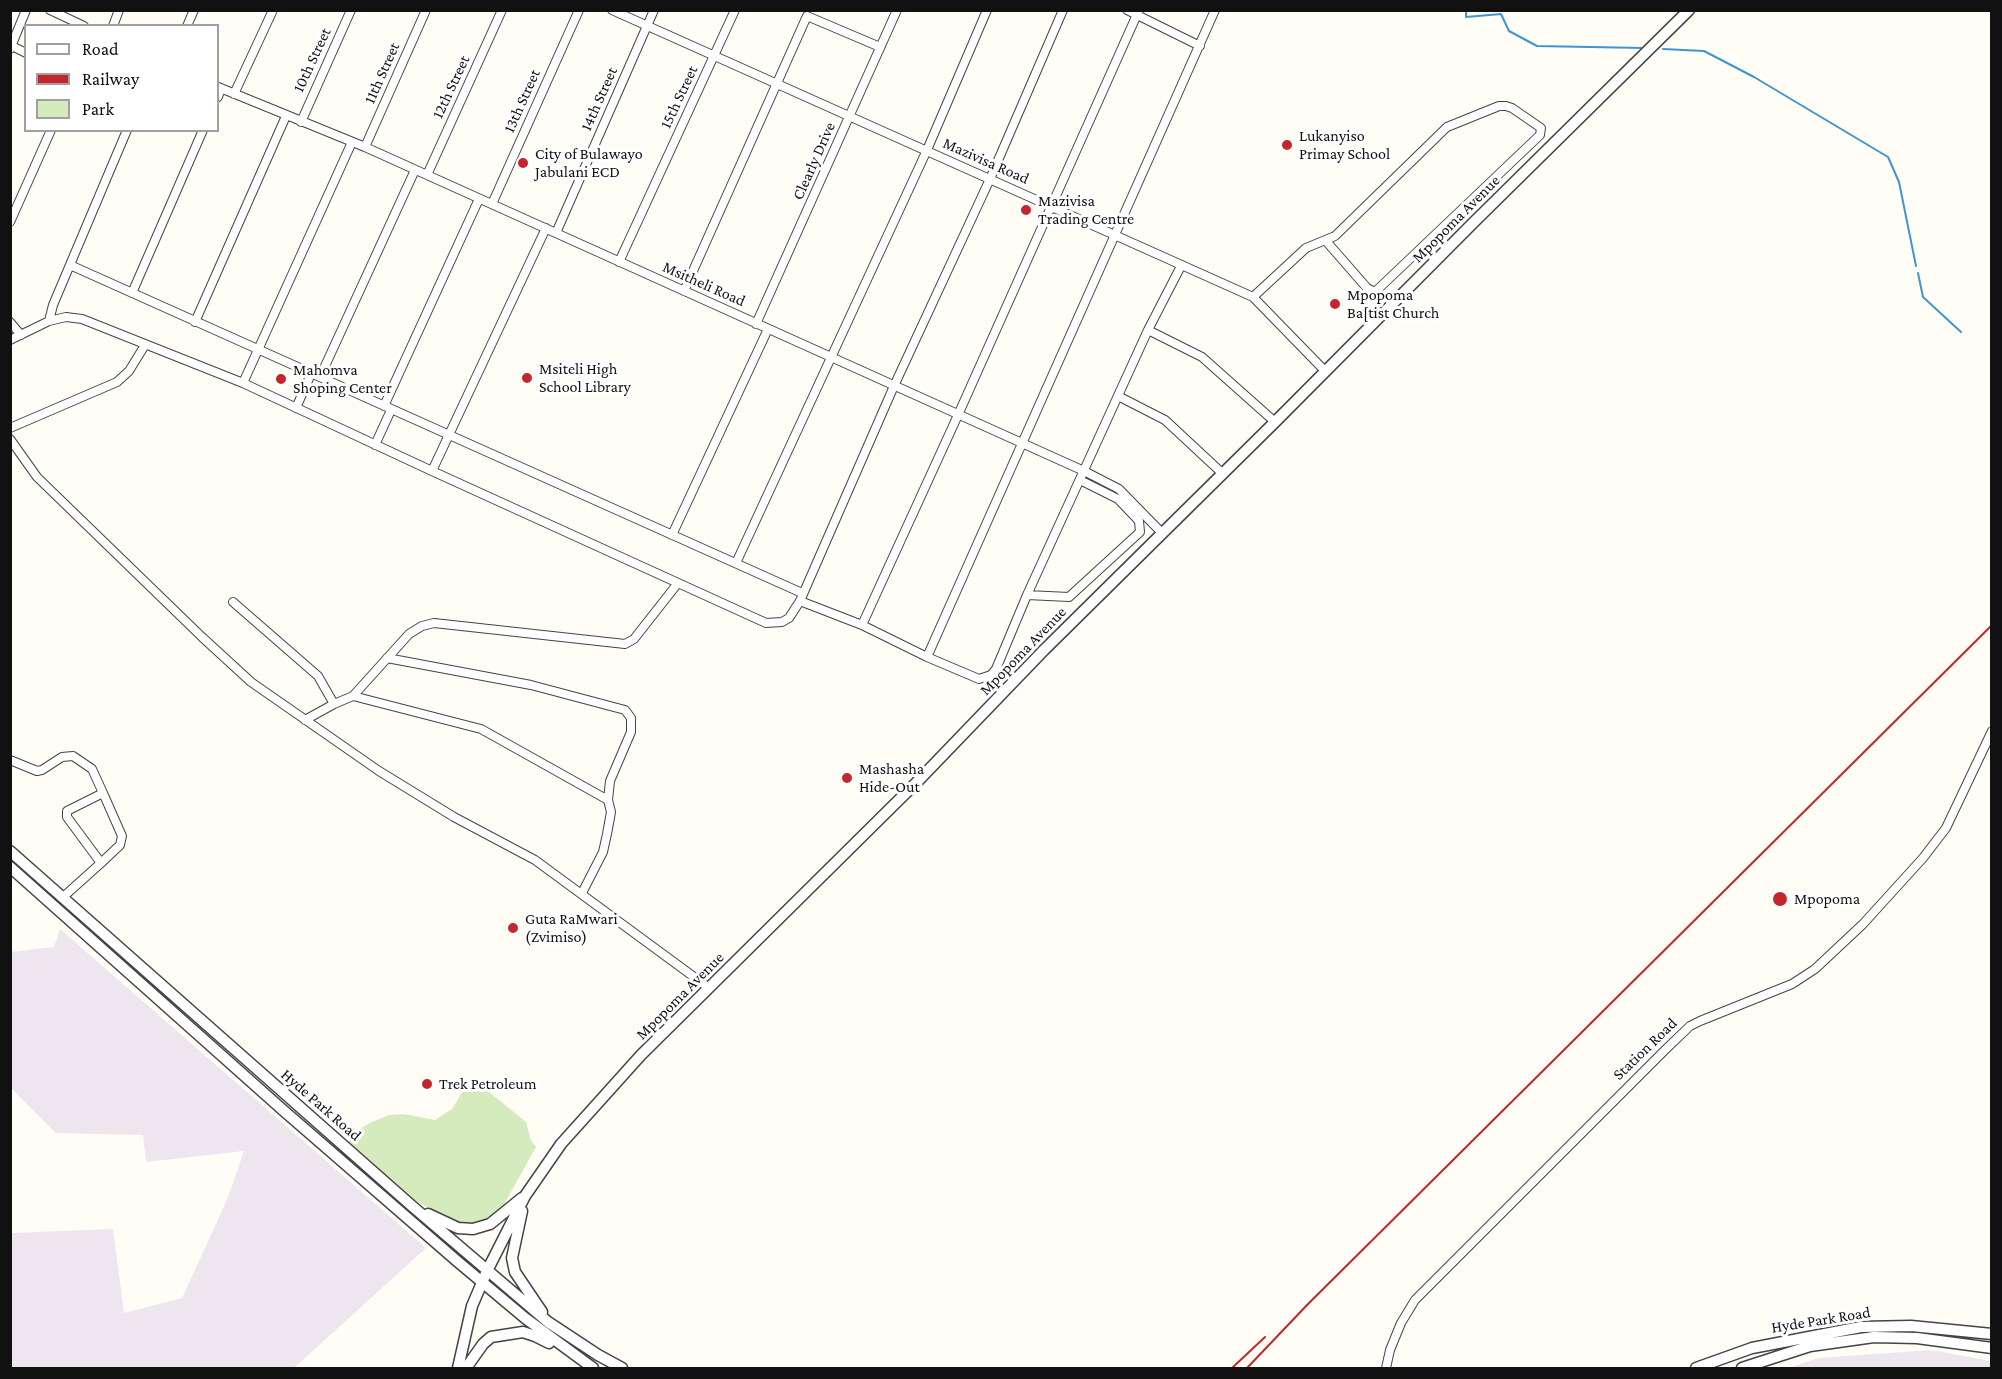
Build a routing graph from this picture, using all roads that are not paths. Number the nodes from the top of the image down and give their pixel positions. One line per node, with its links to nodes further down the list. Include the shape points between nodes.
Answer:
1 (26, 10): 23 (street)
2 (50, 10): 19 (street)
3 (194, 10): 20 (street)
4 (273, 10): 28 (street)
5 (351, 10): 31 (street, 10th Street)
6 (426, 10): 36 (street, 11th Street)
7 (502, 10): 39 (street, 12th Street)
8 (579, 10): 42 (street, 13th Street)
9 (612, 10): 21 (street, Mazivisa Road)
10 (654, 10): 21 (street, 14th Street)
11 (735, 10): 25 (street, 15th Street)
12 (897, 10): 24 (street, Clearly Drive)
13 (987, 10): 37 (street)
14 (1063, 10): 40 (street)
15 (1127, 10): 18 (street)
16 (1215, 10): 22 (street)
17 (1689, 10): 66 (street, Mpopoma Avenue)
18 (1138, 13): 22 (street); 43 (street)
19 (80, 24)
20 (188, 24)
21 (647, 27): 25 (street, Mazivisa Road); 46 (street, 14th Street)
22 (1200, 46): 47 (street)
23 (11, 47)
24 (880, 47): 26 (street, via 807,16); 30 (street, Clearly Drive)
25 (714, 56): 26 (street, Mazivisa Road); 49 (street, 15th Street)
26 (777, 84): 30 (street, Mazivisa Road); 52 (street)
27 (219, 91): 28 (street, Msitheli Road)
28 (234, 93): 29 (street, Msitheli Road)
29 (286, 116): 31 (street, Msitheli Road); 57 (street)
30 (850, 117): 37 (street, Mazivisa Road); 58 (street, Clearly Drive)
31 (301, 122): 35 (street, Msitheli Road)
32 (50, 132): 44 (street)
33 (126, 132): 50 (street)
34 (202, 132): 53 (street)
35 (352, 142): 36 (street, Msitheli Road); 64 (street)
36 (365, 147): 38 (street, Msitheli Road)
37 (927, 150): 40 (street, Mazivisa Road); 65 (street)
38 (415, 170): 39 (street, Msitheli Road); 67 (street)
39 (427, 175): 41 (street, Msitheli Road)
40 (990, 179): 43 (street, Mazivisa Road); 69 (street)
41 (479, 199): 42 (street, Msitheli Road); 72 (street)
42 (492, 204): 45 (street, Msitheli Road)
43 (1051, 207): 47 (street, Mazivisa Road); 73 (street)
44 (10, 222)
45 (546, 228): 46 (street, Msitheli Road); 76 (street)
46 (556, 233): 49 (street, Msitheli Road)
47 (1115, 235): 51 (street, Mazivisa Road); 79 (street)
48 (1326, 241): 48 (street, via 1447,127 1506,106 1541,128 1540,135 1375,292); 54 (street, via 1306,248)
49 (619, 262): 52 (street, Msitheli Road)
50 (70, 265): 53 (street); 55 (street)
51 (1181, 266): 54 (street, Mazivisa Road); 60 (street)
52 (684, 291): 58 (street, Msitheli Road)
53 (132, 292): 57 (street)
54 (1253, 297): 66 (street, Mazivisa Road)
55 (49, 321): 61 (street); 63 (street, via 66,316 82,319)
56 (10, 322): 61 (street)
57 (195, 322): 64 (street)
58 (756, 324): 59 (street, Msitheli Road)
59 (768, 329): 65 (street, Msitheli Road); 85 (street)
60 (1148, 330): 70 (street); 74 (street, via 1202,357)
61 (21, 334): 62 (street)
62 (10, 340)
63 (145, 345): 68 (street); 75 (street, via 117,382)
64 (257, 350): 67 (street); 68 (street)
65 (832, 358): 69 (street, Msitheli Road); 86 (street)
66 (1325, 371): 74 (street, Mpopoma Avenue)
67 (316, 375): 71 (street); 72 (street)
68 (243, 383): 71 (street)
69 (894, 386): 73 (street, Msitheli Road); 89 (street)
70 (1118, 396): 81 (street); 82 (street, via 1165,420)
71 (296, 408): 78 (street)
72 (388, 408): 76 (street); 78 (street)
73 (958, 415): 79 (street, Msitheli Road); 91 (street)
74 (1275, 422): 82 (street, Mpopoma Avenue)
75 (10, 428)
76 (449, 435): 80 (street); 85 (street)
77 (10, 438): 96 (street, via 37,477 202,637 251,682)
78 (375, 445): 80 (street)
79 (1022, 445): 81 (street, Msitheli Road); 93 (street)
80 (432, 471): 87 (street)
81 (1084, 471): 83 (street); 84 (street, Msitheli Road, via 1119,489)
82 (1222, 473): 84 (street, Mpopoma Avenue)
83 (1080, 480): 88 (street); 88 (street, via 1118,499 1139,521 1140,532 1069,597)
84 (1162, 533): 106 (street, Mpopoma Avenue)
85 (672, 535): 86 (street)
86 (736, 563): 89 (street)
87 (678, 583): 89 (street, via 766,623 789,618); 92 (street, via 634,639 625,644 434,623 409,634)
88 (1027, 595): 93 (street, via 990,675 979,679)
89 (801, 597): 91 (street)
90 (233, 602): 95 (street, via 318,676)
91 (862, 625): 93 (street)
92 (387, 657): 94 (street); 100 (street, via 531,685 625,710 631,718 631,732 610,781)
93 (927, 657)
94 (353, 696): 95 (street); 100 (street, via 481,729)
95 (334, 704): 96 (street)
96 (305, 720): 104 (street, via 389,777 536,860)
97 (1992, 731): 119 (street, Station Road, via 1946,828 1863,924 1815,969 1792,984 1690,1026 1415,1300 1401,1323)
98 (10, 760): 99 (street, via 37,771 62,757 74,756 92,769)
99 (103, 793): 102 (street, via 122,836 120,845); 102 (street, via 70,808 67,817)
100 (608, 800): 104 (street, via 611,812 603,852)
101 (10, 851): 105 (street, Hyde Park Road)
102 (101, 863): 105 (street)
103 (10, 867): 110 (street, Hyde Park Road, via 284,1112)
104 (582, 893): 106 (street)
105 (62, 898): 108 (street, Hyde Park Road)
106 (709, 988): 107 (street, Mpopoma Avenue, via 641,1055 561,1144)
107 (525, 1196): 108 (street, via 490,1224 473,1229 458,1228); 109 (street, Mpopoma Avenue); 111 (street, via 512,1258 515,1272)
108 (412, 1206): 109 (street, Hyde Park Road)
109 (487, 1271): 110 (street, Mpopoma Avenue); 111 (street, Hyde Park Road)
110 (482, 1282): 114 (street, Hyde Park Road); 115 (street, Mpopoma Avenue, via 472,1306)
111 (548, 1322): 118 (street, Hyde Park Road)
112 (1992, 1334): 120 (street, Hyde Park Road, via 1911,1326 1861,1327 1752,1348)
113 (1992, 1348): 121 (street, Hyde Park Road, via 1874,1337 1810,1346)
114 (578, 1359): 116 (street, via 535,1336 517,1333 491,1337); 117 (street, Hyde Park Road)
115 (458, 1368)
116 (466, 1368)
117 (593, 1368)
118 (622, 1368)
119 (1386, 1368)
120 (1696, 1368)
121 (1742, 1368)

